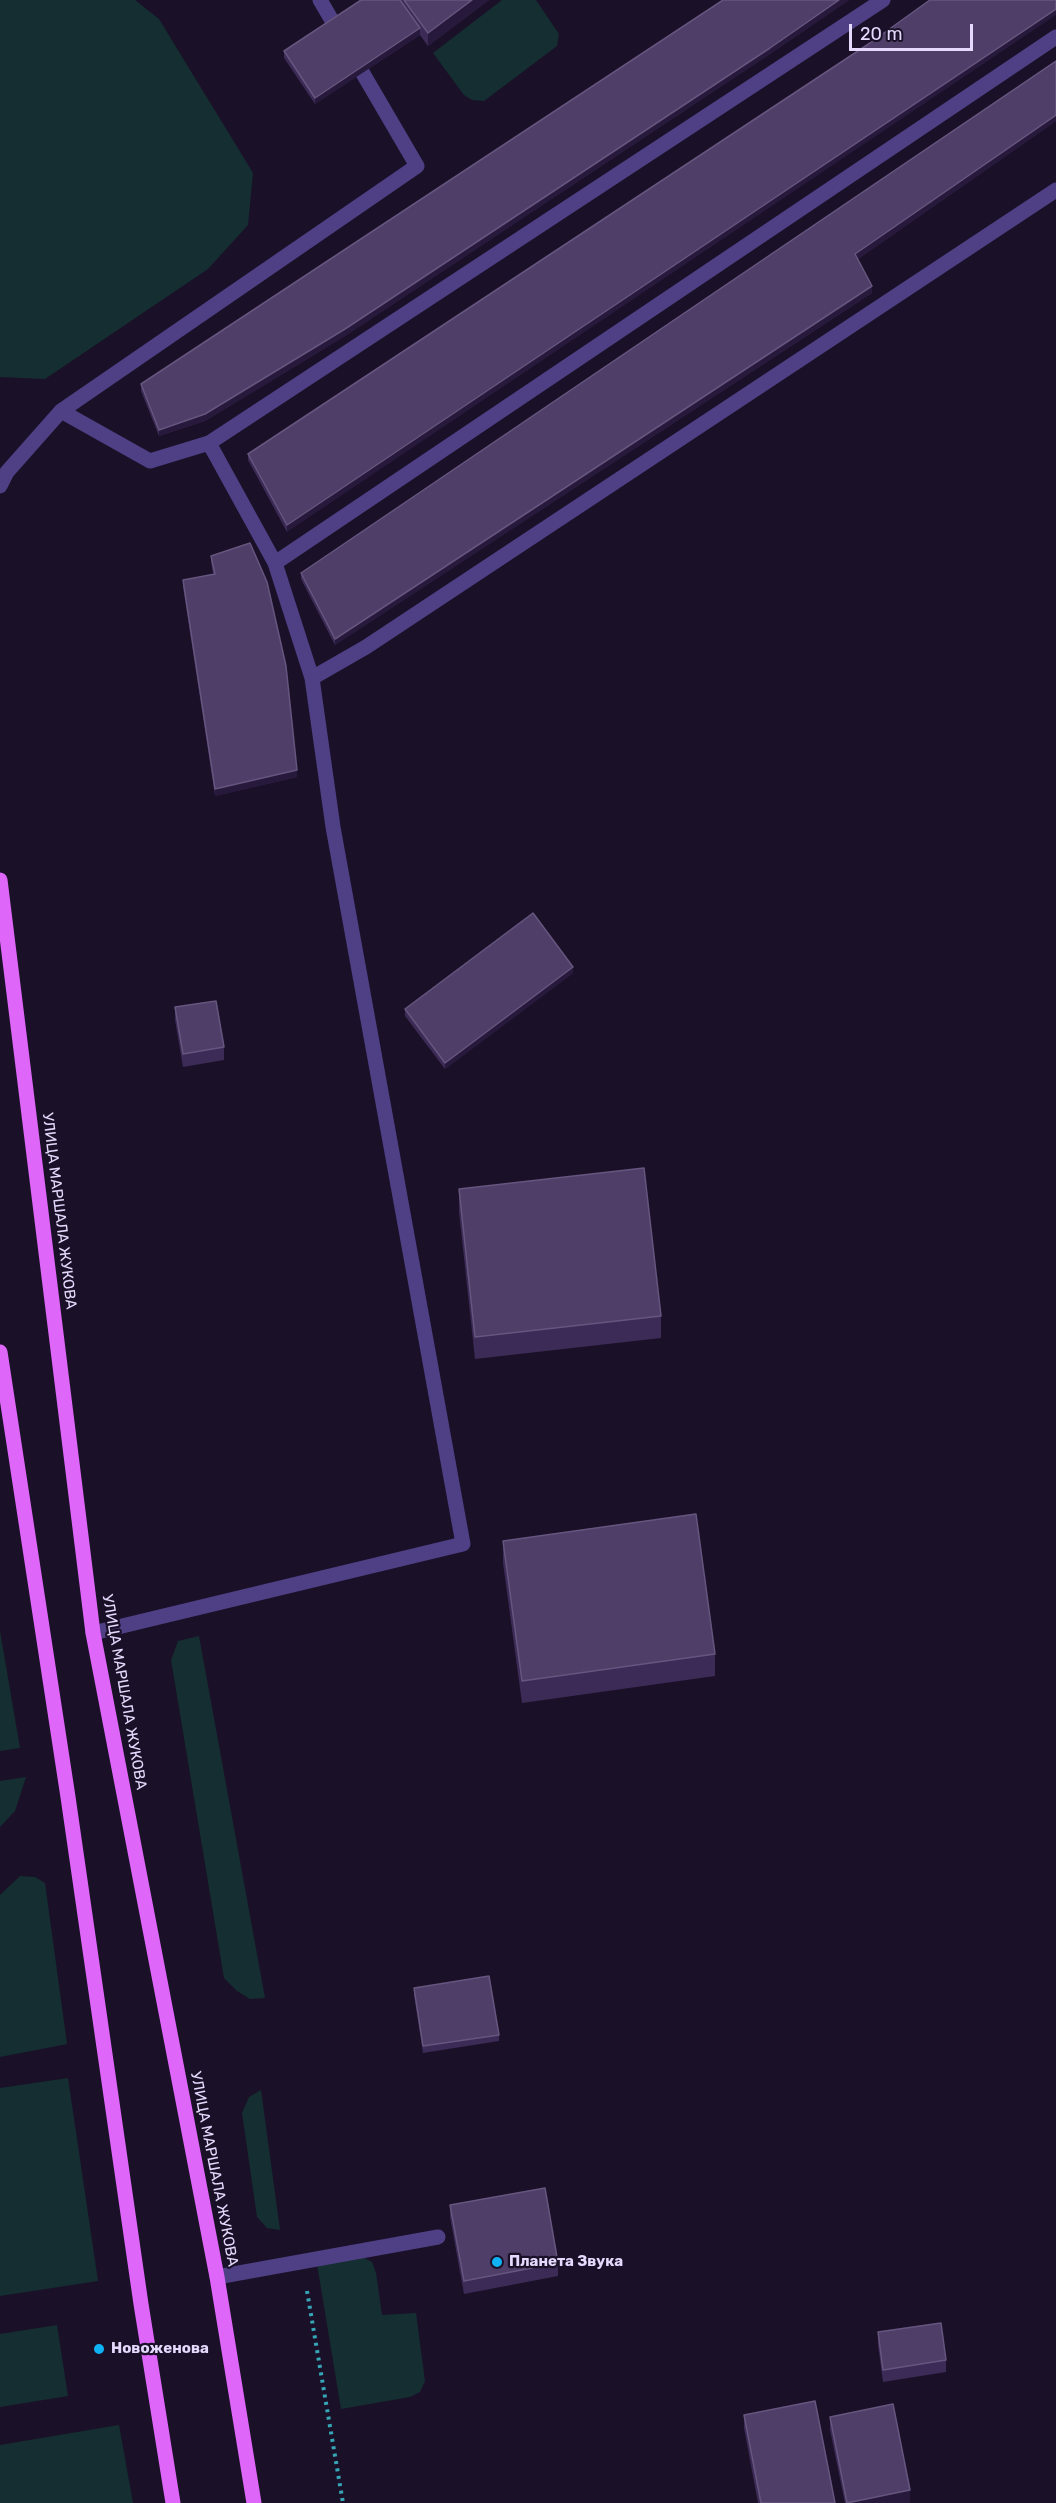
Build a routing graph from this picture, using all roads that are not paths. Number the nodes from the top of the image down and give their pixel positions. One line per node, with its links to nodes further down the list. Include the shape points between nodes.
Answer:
1 (320, 0): 5 (lane, via 417,166)
2 (883, 0): 6 (lane)
3 (1056, 37): 8 (lane)
4 (1056, 190): 9 (lane, via 366,647)
5 (61, 411): 6 (lane, via 150,461); 7 (lane, via 7,472)
6 (209, 443): 8 (lane)
7 (0, 486)
8 (275, 563): 9 (lane)
9 (312, 678): 12 (lane, via 333,827 463,1544)
10 (0, 880): 12 (main road, УЛИЦА МАРШАЛА ЖУКОВА)
11 (0, 1352): 15 (main road)
12 (93, 1633): 14 (main road, УЛИЦА МАРШАЛА ЖУКОВА)
13 (438, 2237): 14 (lane)
14 (217, 2277): 16 (main road, УЛИЦА МАРШАЛА ЖУКОВА)
15 (173, 2503)
16 (254, 2503)

